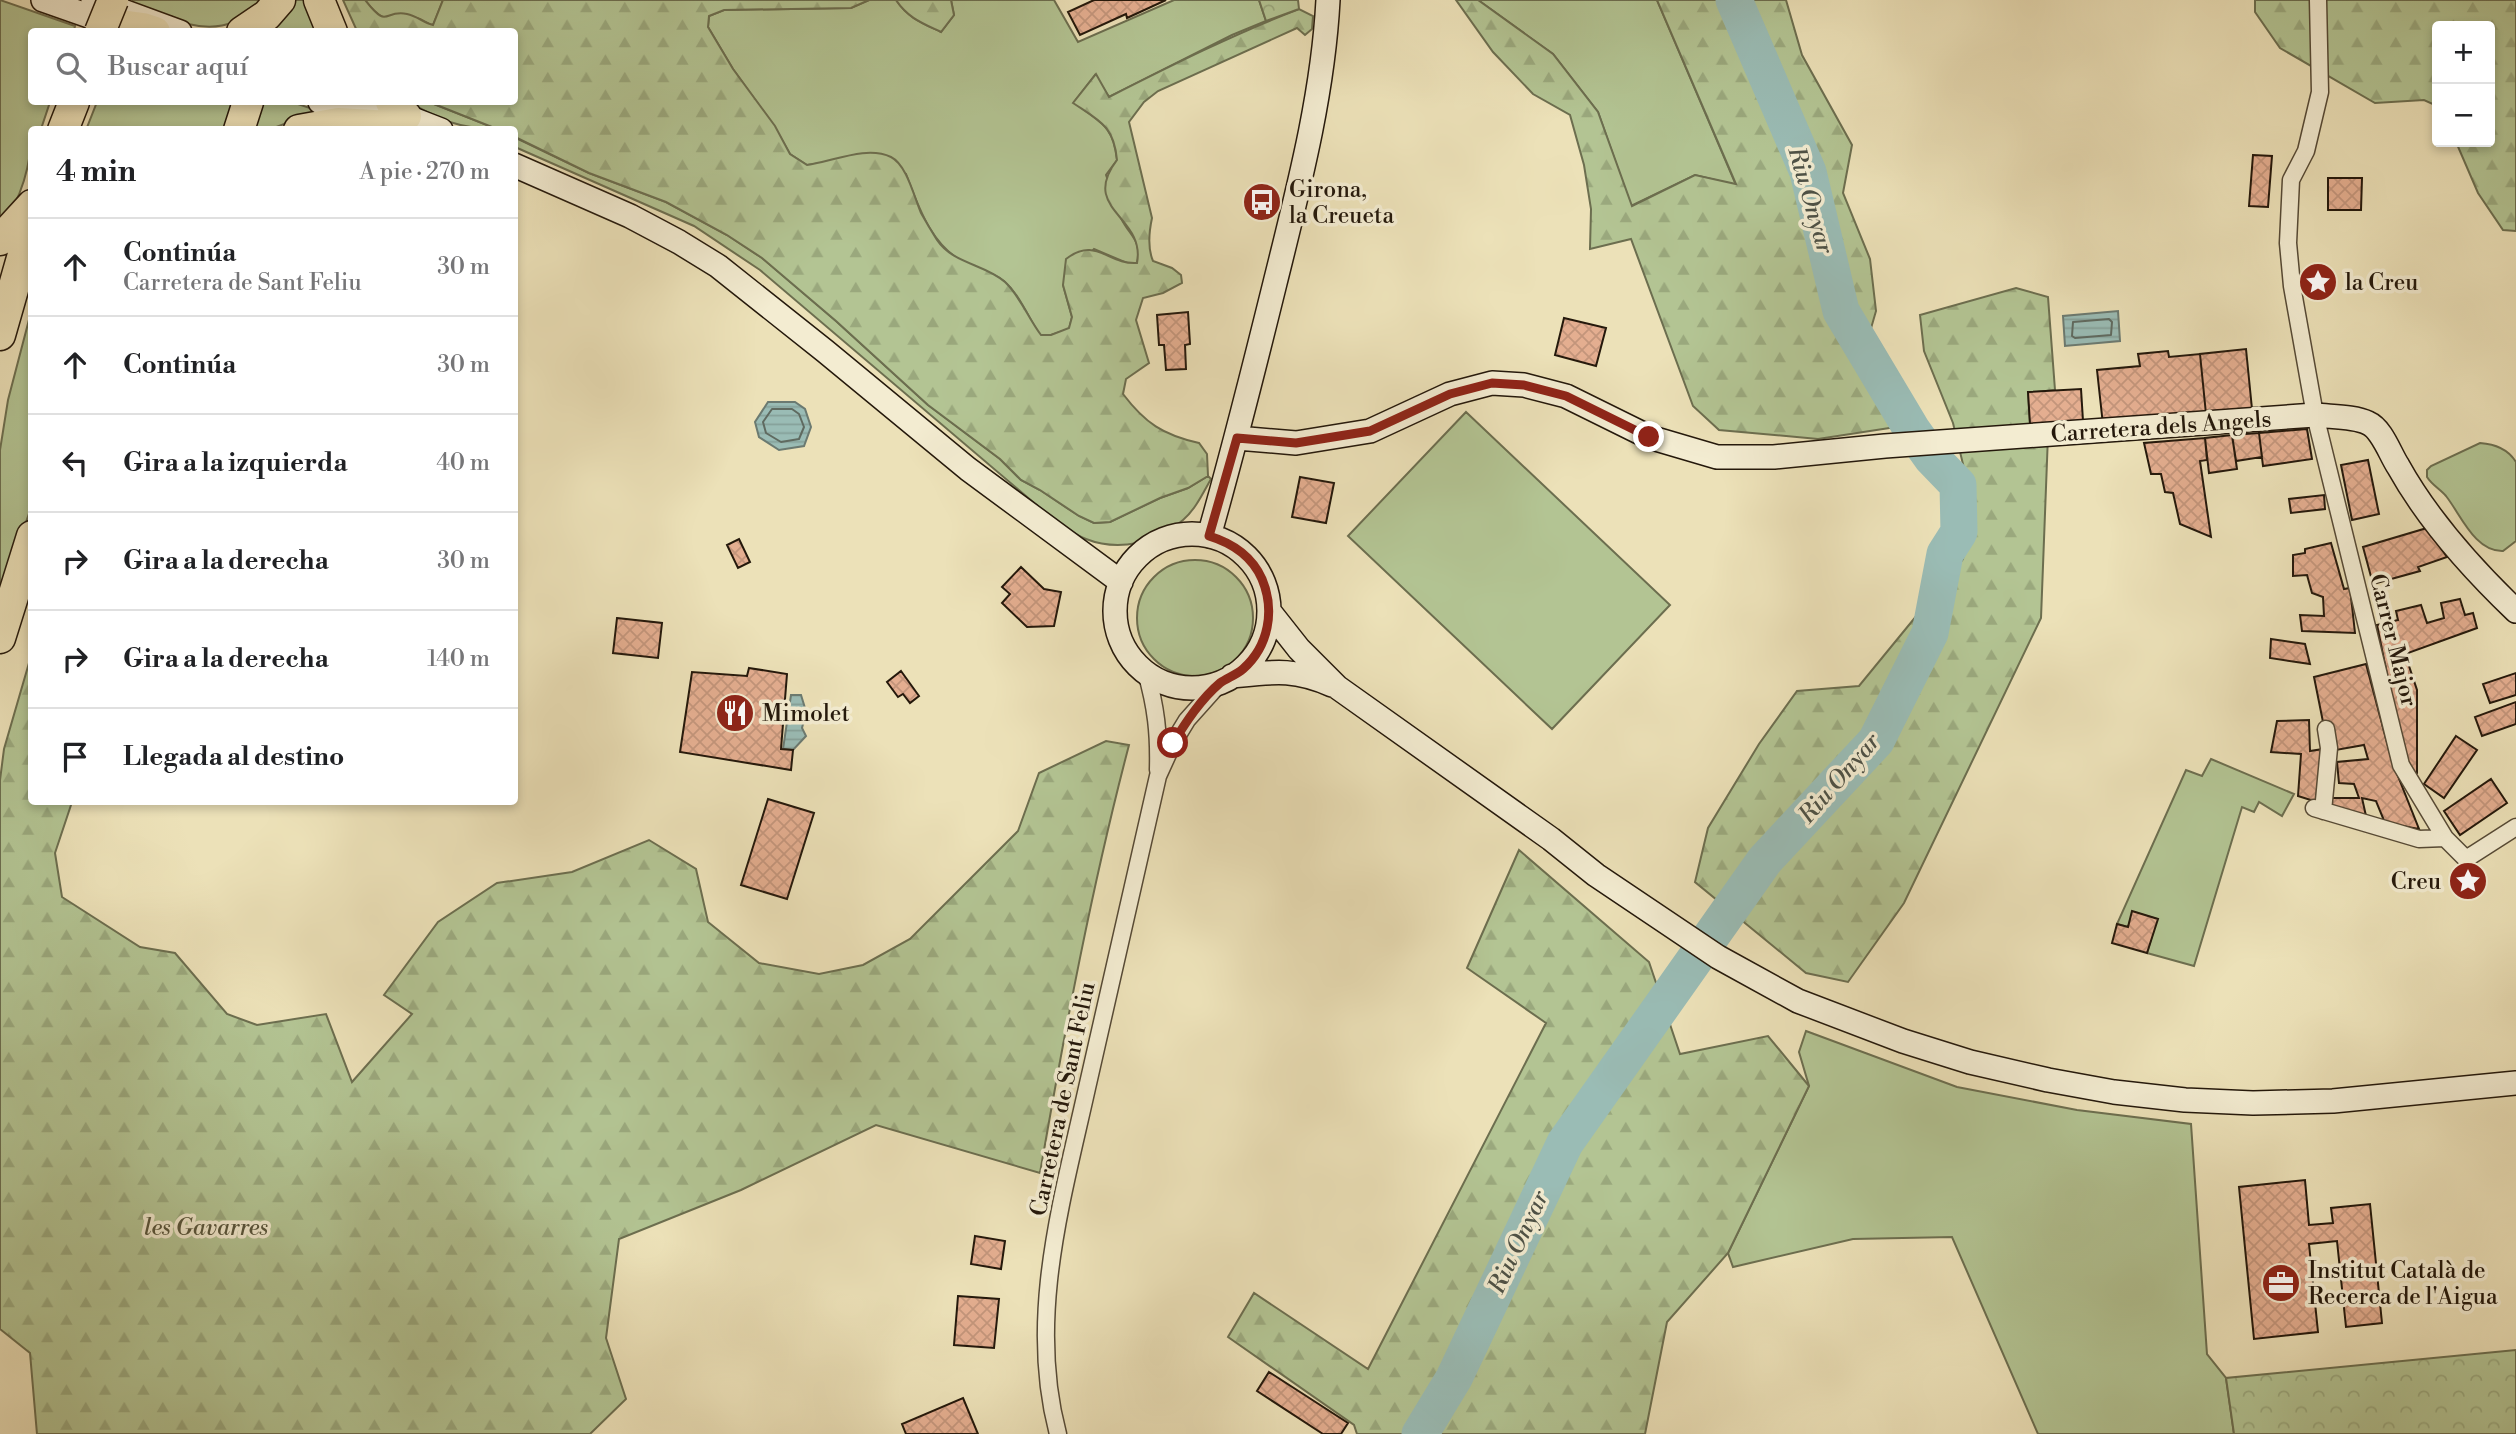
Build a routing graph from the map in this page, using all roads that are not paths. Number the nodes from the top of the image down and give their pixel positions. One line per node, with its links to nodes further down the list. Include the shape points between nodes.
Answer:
1 (43, 0): 7 (main road)
2 (93, 0): 9 (main road)
3 (280, 0): 10 (highway)
4 (319, 0): 11 (highway)
5 (1328, 0): 27 (main road, via 1318,95)
6 (2318, 0): 26 (street, Carrer Major, via 2320,92 2306,151 2291,180 2288,243)
7 (114, 22): 8 (highway)
8 (144, 28)
9 (169, 28)
10 (248, 28)
11 (330, 28)
12 (73, 105): 17 (highway)
13 (247, 105): 18 (highway)
14 (335, 105): 16 (main road)
15 (374, 105): 16 (main road)
16 (398, 118): 19 (highway); 20 (main road)
17 (65, 126)
18 (240, 126)
19 (321, 126)
20 (427, 126)
21 (518, 167): 30 (main road, via 630,216 718,266 968,469)
22 (28, 209): 24 (highway)
23 (28, 237): 25 (highway)
24 (0, 240)
25 (0, 335)
26 (2315, 415): 27 (main road, Carretera dels Angels, via 1774,457 1717,457 1649,437 1566,396 1524,385 1492,383 1450,394 1370,431 1296,443); 32 (main road, Carretera dels Angels, via 2369,423 2438,525); 40 (street, Carrer Major, via 2401,765)
27 (1237, 438): 28 (main road)
28 (1209, 536): 30 (main road, via 1185,534 1162,540 1133,562); 31 (main road, via 1233,546 1252,563 1265,586)
29 (28, 549): 33 (highway)
30 (1121, 582): 34 (main road, via 1118,630 1128,653)
31 (1269, 611): 35 (main road, via 1259,649); 36 (main road)
32 (2516, 611)
33 (0, 638)
34 (1146, 672): 35 (main road, via 1182,687 1208,686); 38 (street, Carretera de Sant Feliu, via 1156,708)
35 (1226, 679): 36 (main road, via 1283,671 1309,675); 38 (street, Carretera de Sant Feliu, via 1187,720)
36 (1337, 687): 41 (main road, via 1596,875 1718,957 1777,991 1886,1035 1999,1069 2114,1092 2185,1100 2333,1101)
37 (2326, 729): 40 (street, via 2329,748 2318,810 2418,839)
38 (1158, 776): 42 (street, Carretera de Sant Feliu, via 1049,1274 1045,1348)
39 (2516, 827): 40 (street, Carrer Major, via 2466,859)
40 (2445, 838)
41 (2516, 1083)
42 (1058, 1434)

